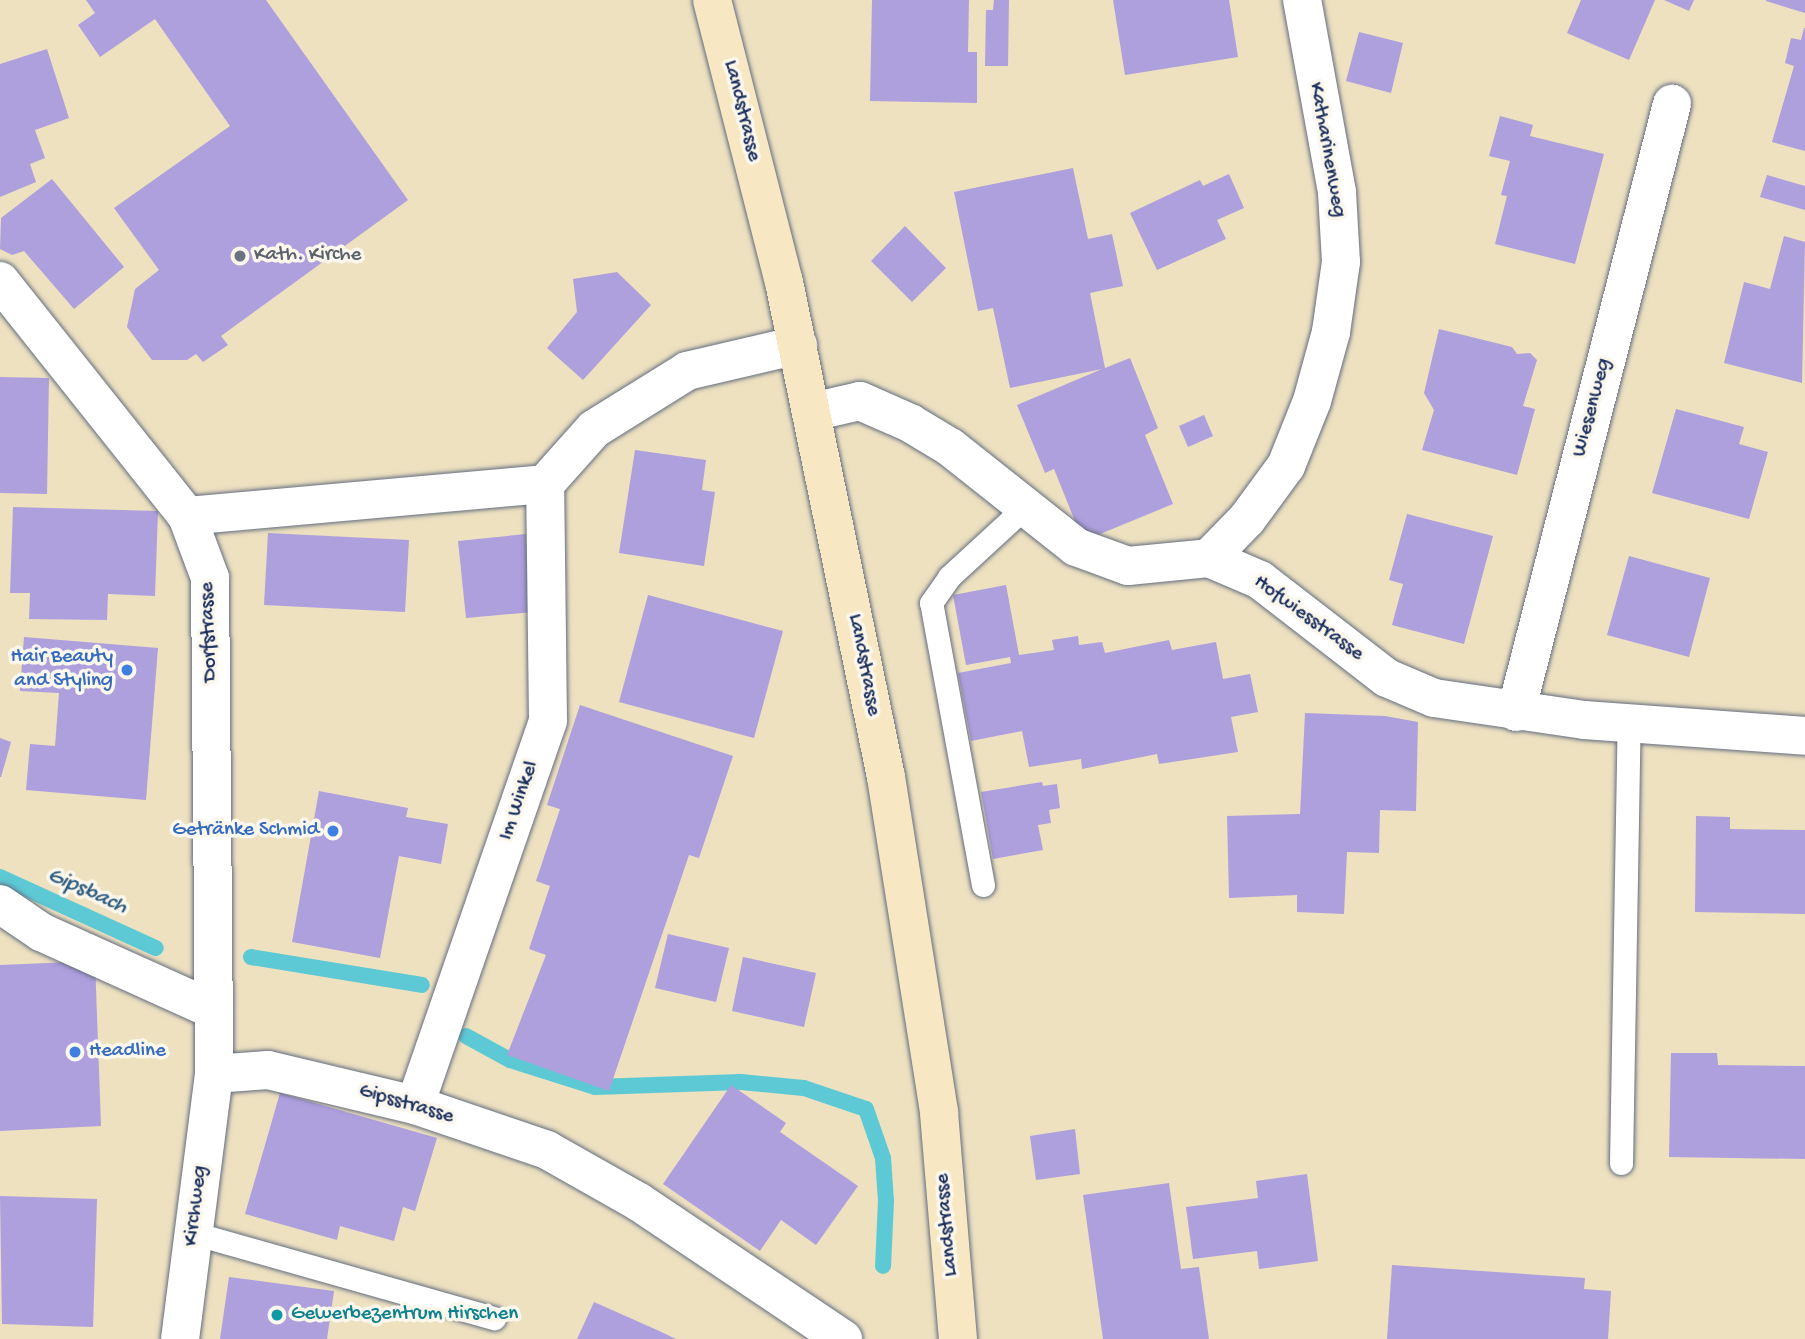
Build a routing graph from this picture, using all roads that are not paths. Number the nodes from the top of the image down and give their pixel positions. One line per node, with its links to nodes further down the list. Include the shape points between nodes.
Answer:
1 (712, 0): 5 (main road, Landstrasse)
2 (1302, 0): 10 (street, Katharinenweg, via 1338,192 1342,262 1331,332 1312,401 1286,466 1247,519)
3 (1672, 104): 11 (street, Wiesenweg)
4 (8, 300): 9 (street, Dorfstrasse)
5 (797, 345): 6 (main road, Landstrasse); 7 (street, via 687,371 594,429)
6 (812, 412): 8 (street, Hofwiesstrasse, via 860,401 910,422 950,447); 24 (main road, Landstrasse, via 886,777 939,1113)
7 (545, 484): 9 (street); 18 (street, Im Winkel, via 548,721)
8 (1023, 509): 10 (street, Hofwiesstrasse, via 1076,547 1128,566); 14 (lane, via 949,577 931,603)
9 (187, 516): 16 (street, Dorfstrasse, via 210,578)
10 (1209, 558): 11 (street, Hofwiesstrasse, via 1260,580 1387,678 1434,698)
11 (1516, 712): 12 (street, Hofwiesstrasse)
12 (1629, 725): 13 (street, Hofwiesstrasse); 19 (lane)
13 (1805, 736)
14 (983, 885)
15 (0, 904): 16 (street, via 41,932)
16 (214, 1010): 17 (street)
17 (214, 1074): 18 (street, Gipsstrasse, via 268,1070); 20 (street, Kirchweg)
18 (415, 1105): 22 (street, Gipsstrasse, via 547,1150 639,1202)
19 (1621, 1163)
20 (193, 1233): 21 (lane); 23 (street, Kirchweg)
21 (494, 1318)
22 (838, 1337)
23 (180, 1339)
24 (958, 1339)

